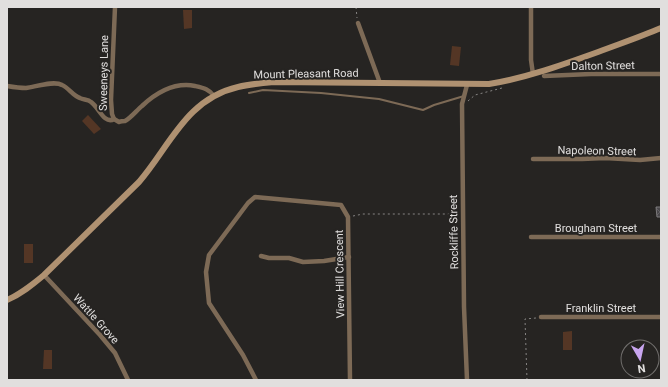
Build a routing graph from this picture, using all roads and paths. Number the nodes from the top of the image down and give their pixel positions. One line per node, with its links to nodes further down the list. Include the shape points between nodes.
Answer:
1 (115, 7): 19 (street, Sweeneys Lane, via 110,100)
2 (356, 7): 4 (path)
3 (531, 7): 7 (street)
4 (358, 24): 11 (street)
5 (661, 28): 6 (street, Mount Pleasant Road)
6 (582, 58): 7 (street, Mount Pleasant Road); 8 (path)
7 (533, 74): 12 (street, Mount Pleasant Road, via 508,81)
8 (591, 74): 9 (street, Dalton Street); 10 (street, Dalton Street)
9 (661, 74)
10 (544, 76)
11 (380, 83): 12 (street, Mount Pleasant Road); 16 (street, Mount Pleasant Road, via 255,83)
12 (467, 85): 17 (street, Rockliffe Street)
13 (7, 86): 19 (street, via 26,88 61,84 79,98 91,102 105,119)
14 (502, 88): 18 (path, via 475,95)
15 (249, 93): 17 (lane, via 263,90 321,93 379,99 423,110)
16 (214, 96): 19 (street, Sweeneys Lane, via 208,89 200,87 174,86 160,92 126,120 119,122); 28 (street, Mount Pleasant Road, via 186,118 139,182)
17 (465, 96): 18 (street, Rockliffe Street)
18 (462, 104): 22 (street, Rockliffe Street)
19 (114, 119)
20 (661, 158): 21 (street, Napoleon Street)
21 (533, 159)
22 (464, 214): 23 (path, via 363,214); 35 (street, Rockliffe Street)
23 (348, 217): 27 (street, View Hill Crescent); 33 (street, View Hill Crescent, via 341,205 255,197 209,255 206,272 209,303 244,355)
24 (532, 237): 25 (street, Brougham Street)
25 (661, 237)
26 (261, 256): 27 (street, via 303,262)
27 (349, 257): 34 (street, View Hill Crescent)
28 (44, 275): 29 (street, Mount Pleasant Road, via 27,289); 32 (street, Wattle Grove, via 115,353)
29 (7, 300)
30 (541, 317): 31 (street, Franklin Street); 36 (path, via 525,319)
31 (661, 317)
32 (128, 380)
33 (256, 380)
34 (350, 380)
35 (467, 380)
36 (527, 380)

